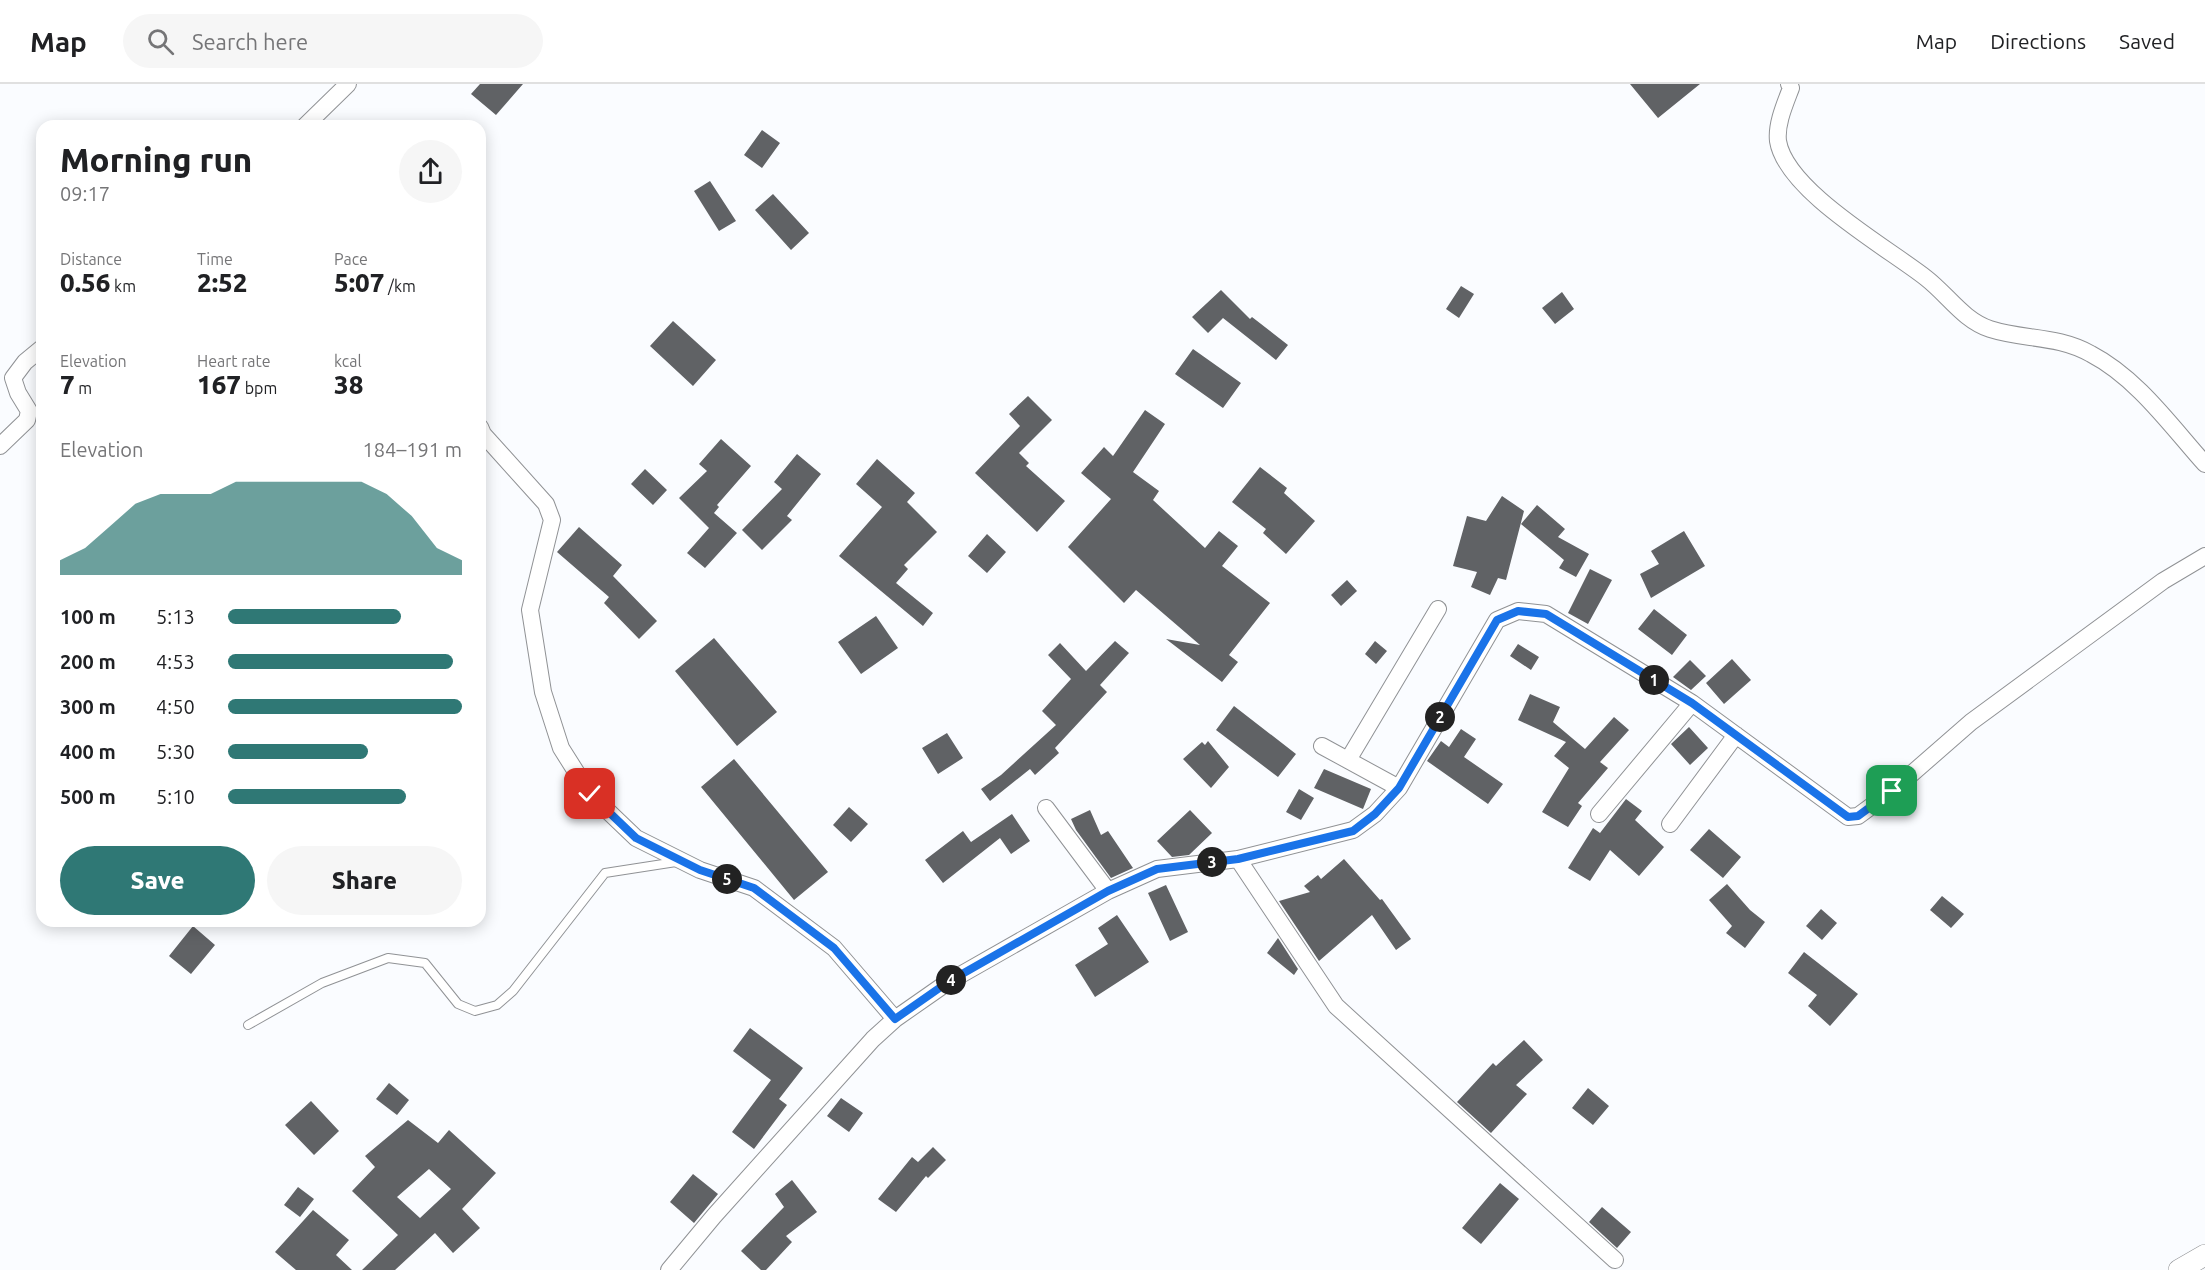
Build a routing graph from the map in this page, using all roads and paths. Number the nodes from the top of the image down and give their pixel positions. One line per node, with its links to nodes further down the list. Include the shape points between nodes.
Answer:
1 (348, 84): 3 (street)
2 (1789, 84): 7 (street, via 1778,142 1791,168 1808,188 1848,223 1939,288 1965,316 1990,329 2056,339 2092,354 2130,382)
3 (311, 120)
4 (36, 353): 6 (street, via 13,378 29,411 27,420)
5 (486, 437): 19 (street, via 546,504 552,520 530,610 543,692 561,748 590,794 636,838)
6 (0, 446)
7 (2205, 464)
8 (2205, 556): 11 (street, via 2163,581 1971,722 1858,816 1839,813)
9 (1438, 609): 13 (street)
10 (1692, 703): 11 (street); 14 (street, via 1546,614 1518,611 1497,620); 16 (street)
11 (1736, 735): 17 (street)
12 (1322, 746): 13 (street)
13 (1348, 760): 14 (street)
14 (1399, 788): 18 (street, via 1353,831)
15 (1046, 808): 20 (street)
16 (1599, 814)
17 (1670, 824)
18 (1238, 859): 20 (street, via 1157,869); 24 (street, via 1336,1006)
19 (683, 861): 21 (street, via 754,888 834,948); 22 (lane, via 605,873 513,991 497,1005 475,1011 458,1004 425,963 388,958 322,982)
20 (1108, 891): 21 (street, via 948,982)
21 (895, 1019): 25 (street)
22 (248, 1025)
23 (2205, 1256): 26 (street)
24 (1615, 1260)
25 (669, 1270)
26 (2179, 1270)

